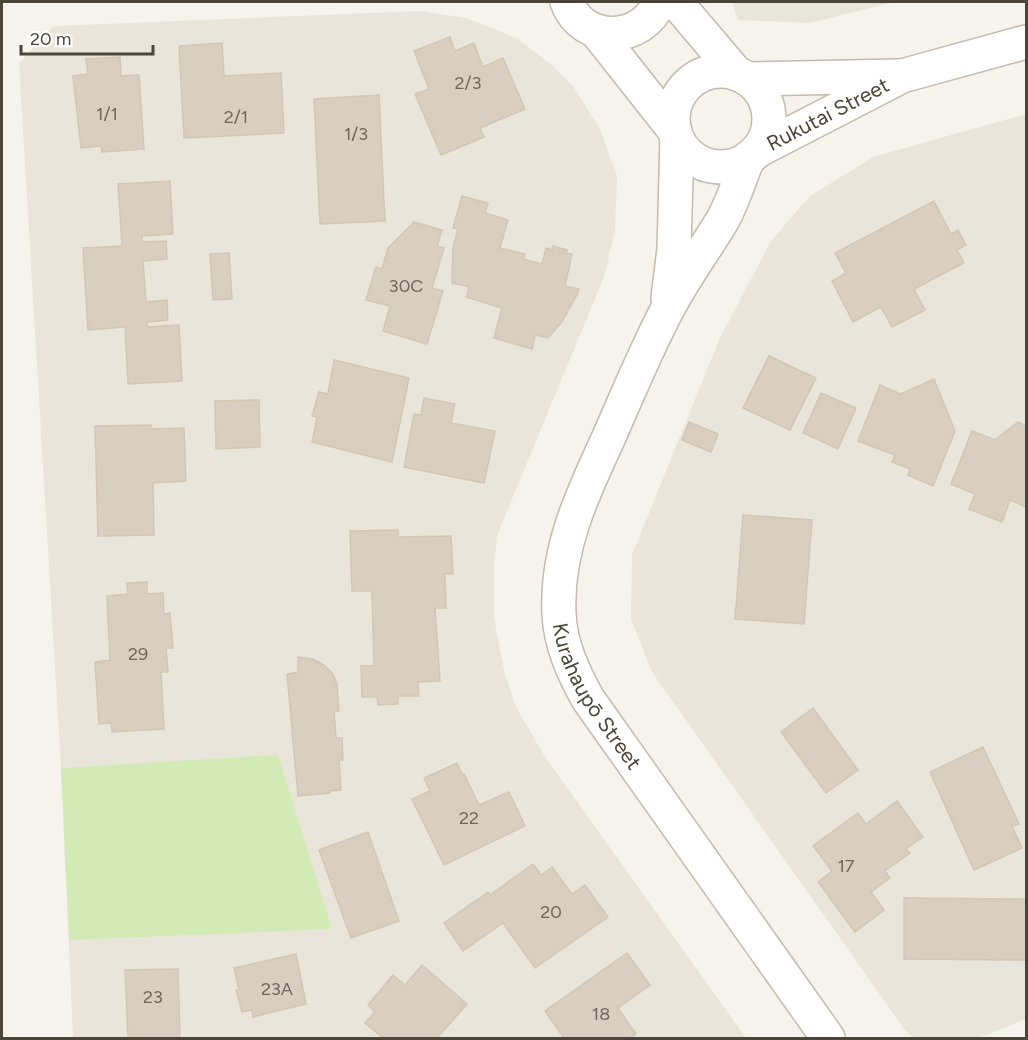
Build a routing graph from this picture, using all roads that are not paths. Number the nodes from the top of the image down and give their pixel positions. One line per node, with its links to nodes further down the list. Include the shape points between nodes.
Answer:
1 (540, 2): 4 (street)
2 (659, 2): 4 (street, via 649,19 633,30 615,34)
3 (676, 2): 6 (street)
4 (581, 18): 8 (street)
5 (1026, 42): 7 (street, Rukutai Street)
6 (742, 76): 7 (street, Rukutai Street); 8 (street, via 719,71 700,76 685,87 673,112); 9 (street, via 760,92 767,109 765,136)
7 (902, 76): 9 (street, Rukutai Street)
8 (676, 135): 9 (street, via 695,159 713,166 731,165); 10 (street, Kurahaupō Street, via 674,249)
9 (752, 155): 10 (street, Kurahaupō Street, via 723,220)
10 (666, 311): 11 (street, Kurahaupō Street, via 583,493 565,545 559,579 559,615 565,646 588,699)
11 (828, 1038)

